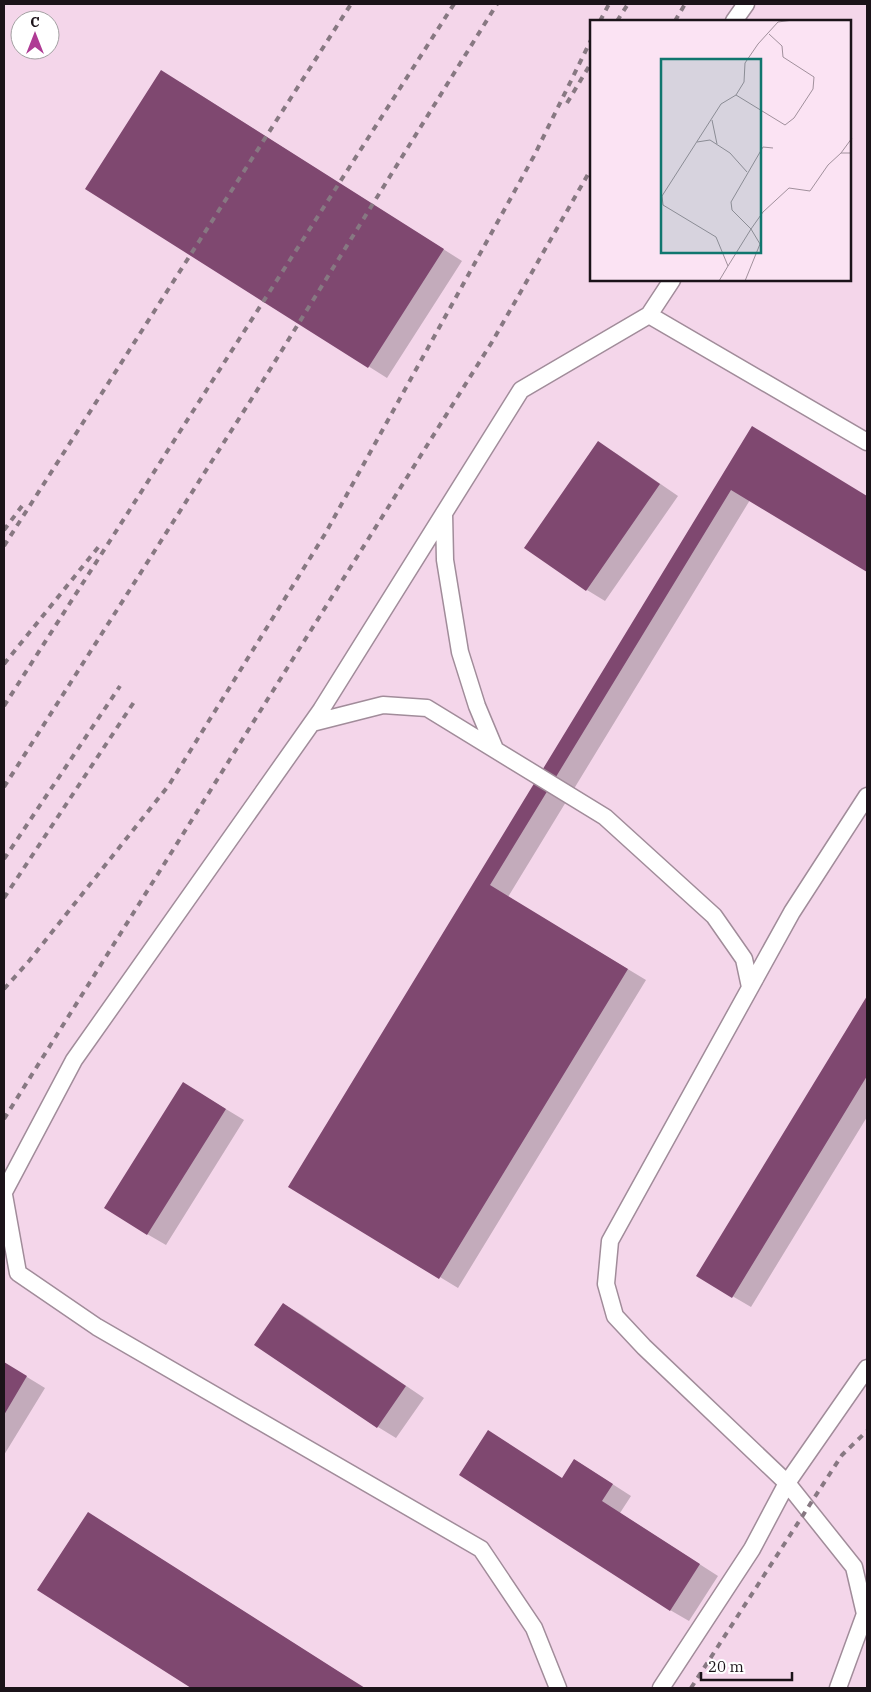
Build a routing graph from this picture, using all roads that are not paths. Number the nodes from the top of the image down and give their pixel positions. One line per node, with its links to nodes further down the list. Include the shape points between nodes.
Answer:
1 (746, 4): 2 (lane)
2 (735, 20)
3 (671, 281): 4 (lane)
4 (649, 315): 5 (lane); 6 (lane, via 521,390)
5 (867, 442)
6 (444, 513): 7 (lane); 8 (lane, via 444,560 460,652)
7 (312, 723): 8 (lane, via 382,705 428,708); 11 (lane, via 74,1060)
8 (495, 749): 10 (lane, via 605,817 714,916 744,959)
9 (867, 796): 10 (lane, via 792,912)
10 (750, 987): 13 (lane, via 610,1241 606,1284 615,1316)
11 (4, 1194): 14 (lane, via 18,1273 97,1327 482,1549 534,1628)
12 (867, 1368): 13 (lane)
13 (786, 1483): 15 (lane, via 752,1549); 16 (lane, via 854,1567 865,1614)
14 (558, 1688)
15 (661, 1688)
16 (838, 1688)

